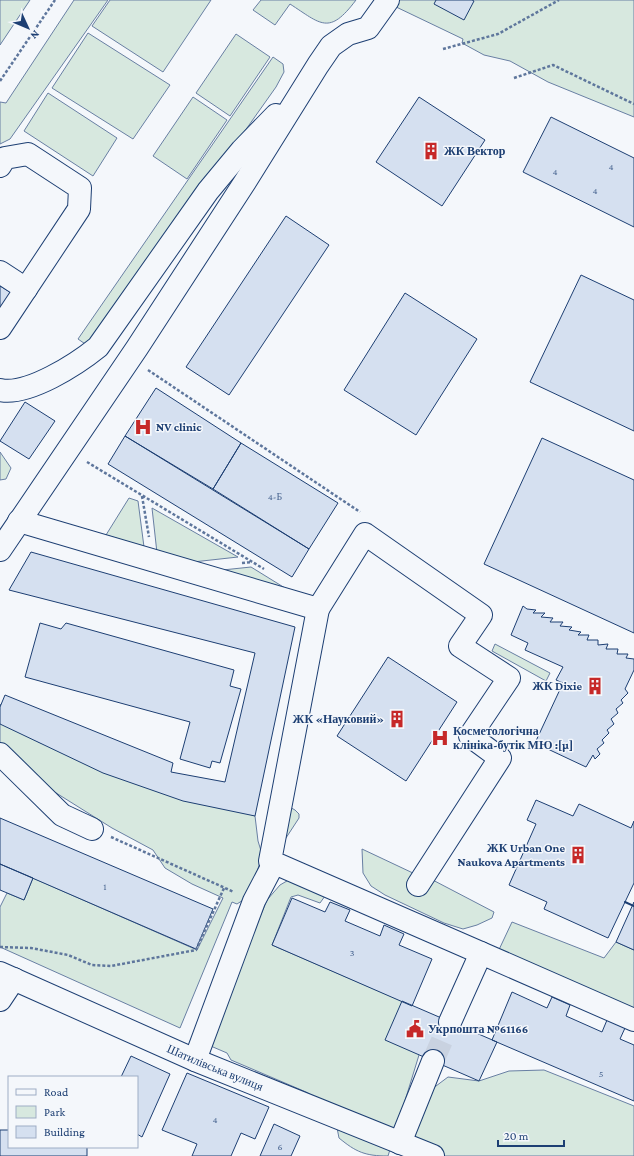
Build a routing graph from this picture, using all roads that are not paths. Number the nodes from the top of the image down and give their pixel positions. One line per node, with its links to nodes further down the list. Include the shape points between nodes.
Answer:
1 (388, 0): 2 (street, via 368,28 348,34 331,46)
2 (306, 84): 7 (street, via 242,150 208,191 98,347 41,383); 8 (street, via 133,353)
3 (0, 166): 5 (street, via 5,158 28,154 80,188 79,209)
4 (0, 272): 5 (street)
5 (26, 289): 6 (street)
6 (0, 328)
7 (0, 390)
8 (19, 521): 9 (street); 10 (street)
9 (0, 550)
10 (318, 609): 13 (street, via 270,861); 14 (street, via 364,534 481,615 460,646 509,678 470,736 500,758)
11 (0, 754): 12 (street, via 62,815)
12 (92, 829)
13 (274, 863): 15 (street); 20 (street, via 254,901)
14 (418, 885)
15 (481, 953): 18 (street); 19 (street)
16 (7, 976): 17 (street); 20 (street, Шатилівська вулиця)
17 (0, 1000)
18 (634, 1020)
19 (450, 1022)
20 (195, 1060): 22 (street, Шатилівська вулиця)
21 (433, 1061): 22 (street)
22 (400, 1143): 23 (street, Шатилівська вулиця)
23 (433, 1156)

